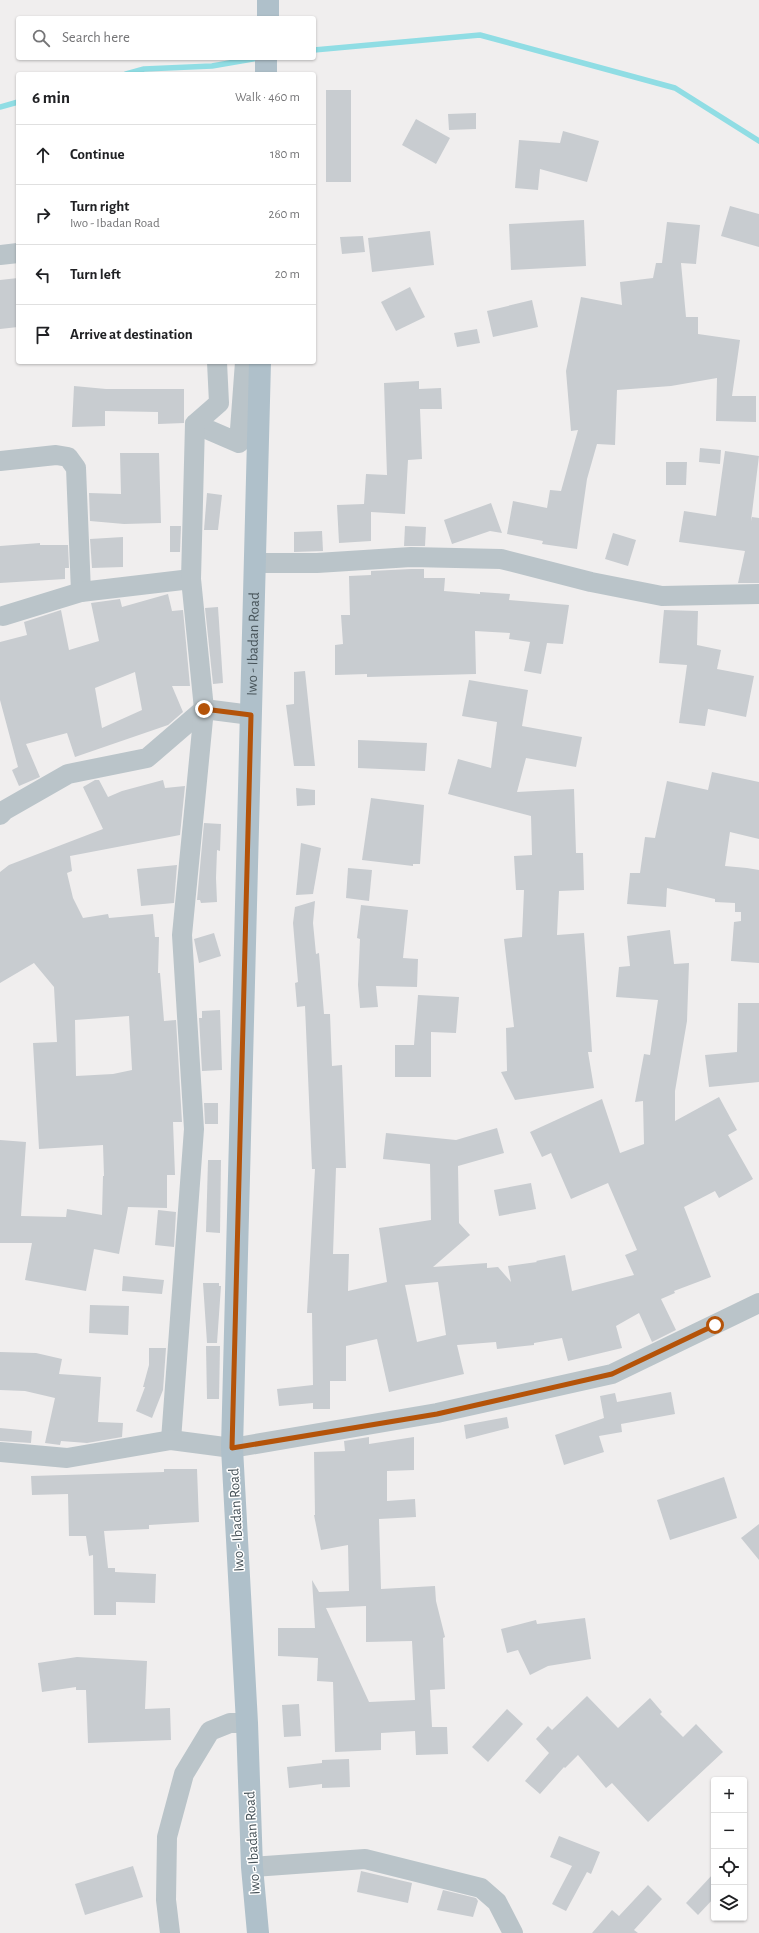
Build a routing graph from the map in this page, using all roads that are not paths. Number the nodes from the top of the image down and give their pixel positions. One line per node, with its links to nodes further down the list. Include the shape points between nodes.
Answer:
1 (266, 60): 2 (main road)
2 (266, 72)
3 (16, 253): 4 (street)
4 (0, 255)
5 (217, 364): 8 (street, via 218,403)
6 (245, 364): 8 (street, via 239,443)
7 (260, 364): 10 (main road, Iwo - Ibadan Road)
8 (195, 424): 11 (street)
9 (0, 461): 12 (street, via 56,455 68,457 76,468)
10 (256, 563): 13 (street, via 317,563 411,557 501,559 591,582 662,596); 16 (main road, Iwo - Ibadan Road)
11 (191, 579): 12 (street); 15 (street)
12 (81, 592): 14 (street)
13 (759, 594)
14 (3, 616)
15 (204, 709): 16 (street); 17 (street, via 147,758 68,774); 19 (street, via 182,935 194,1129)
16 (251, 715): 20 (main road, Iwo - Ibadan Road)
17 (0, 815)
18 (759, 1303): 20 (street, via 612,1374 437,1414)
19 (171, 1440): 20 (street); 21 (street, via 67,1458)
20 (232, 1448): 22 (main road, Iwo - Ibadan Road)
21 (0, 1452)
22 (247, 1723): 23 (main road, Iwo - Ibadan Road); 24 (street, via 230,1723 210,1730 184,1774 167,1837 166,1900)
23 (252, 1866): 25 (main road, Iwo - Ibadan Road); 26 (street, via 365,1859 481,1888 498,1902)
24 (170, 1933)
25 (258, 1933)
26 (513, 1933)

